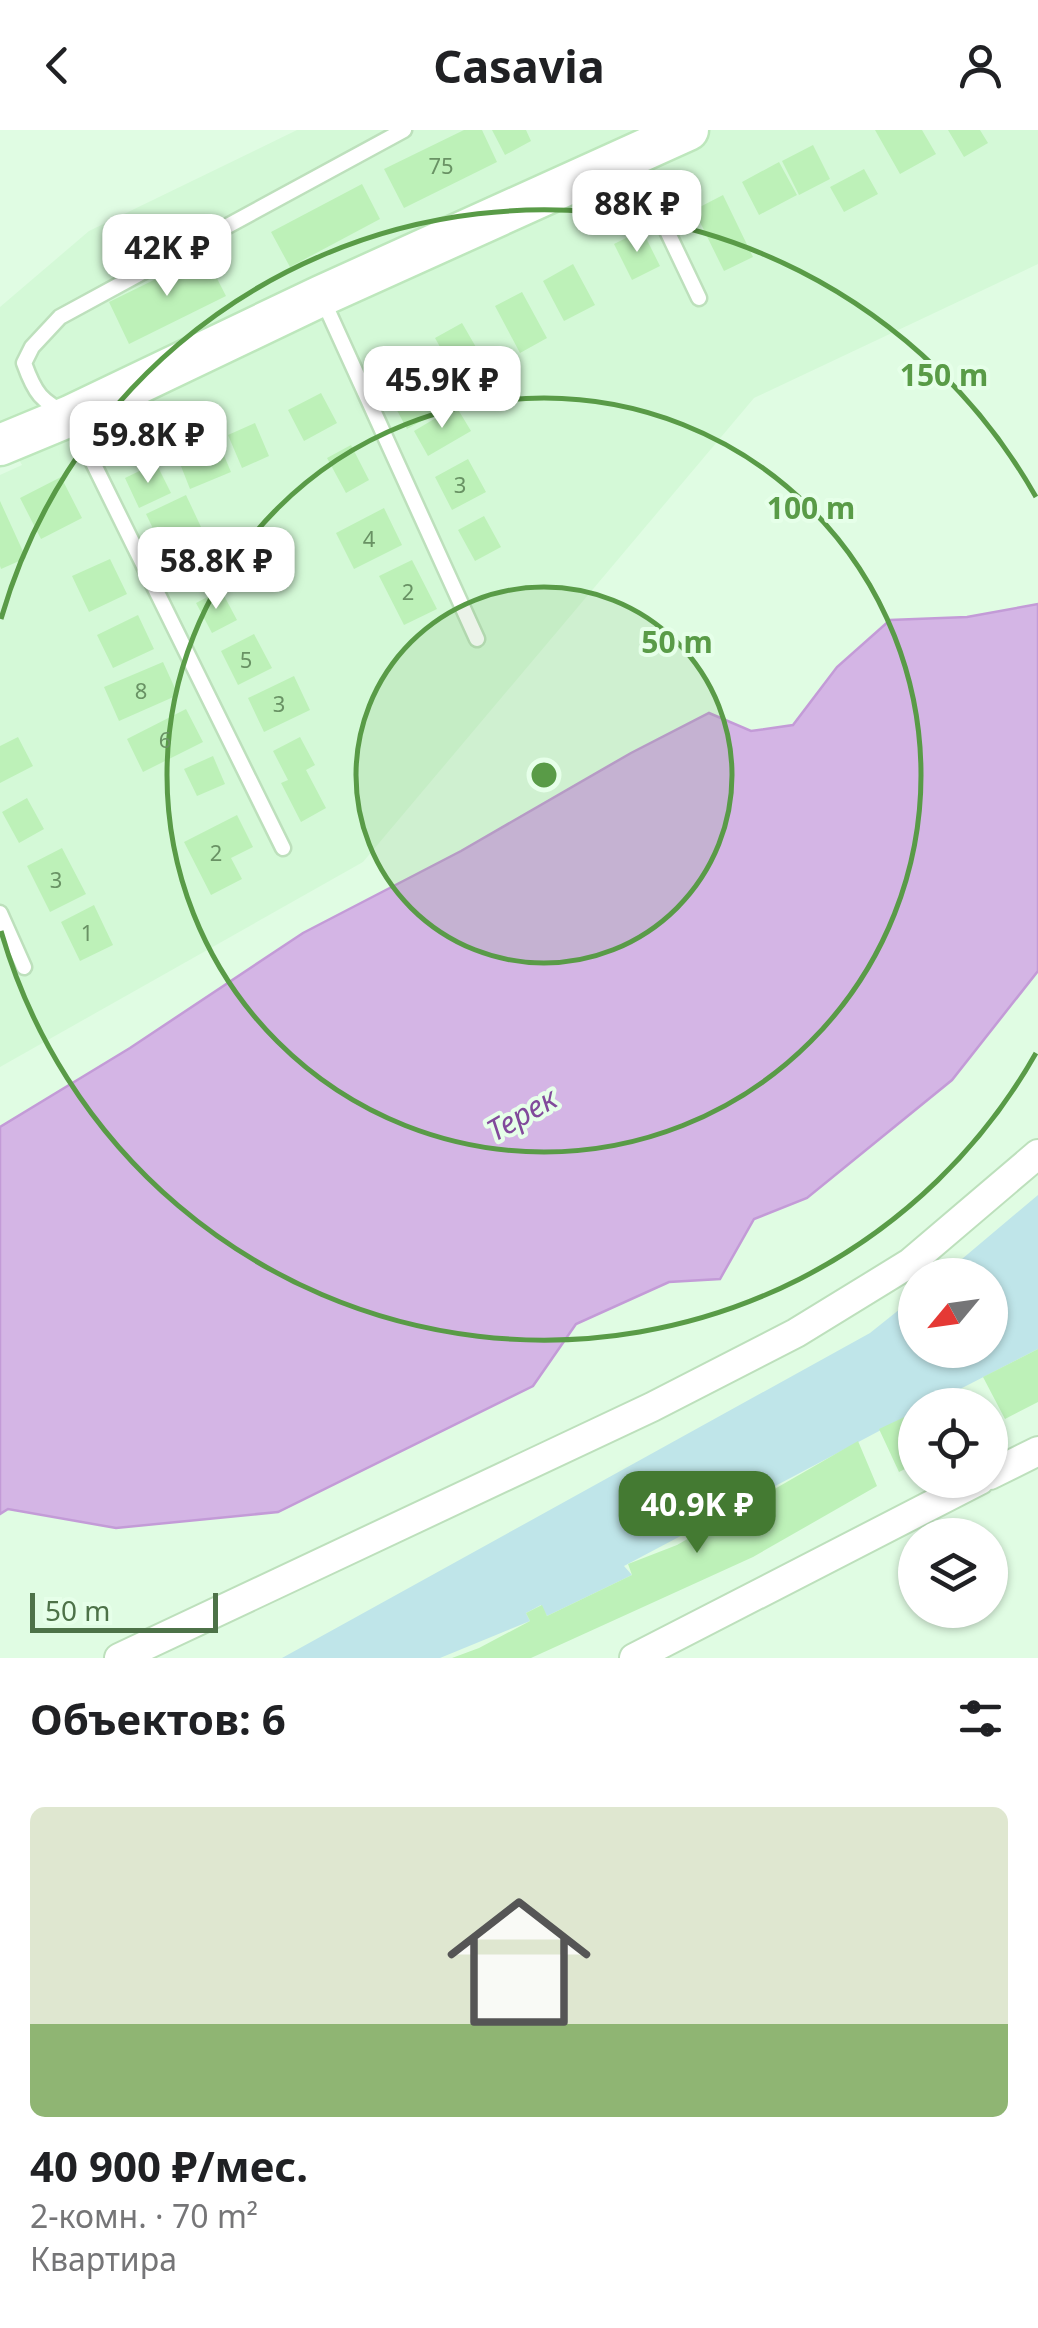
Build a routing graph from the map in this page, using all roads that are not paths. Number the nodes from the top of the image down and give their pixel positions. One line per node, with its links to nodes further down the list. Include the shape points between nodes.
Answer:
1 (404, 130): 6 (lane, via 60,317 24,363 32,388)
2 (688, 130): 3 (main road)
3 (626, 159): 4 (main road); 5 (lane)
4 (322, 296): 6 (main road); 8 (lane)
5 (700, 298)
6 (70, 416): 7 (main road); 9 (lane)
7 (0, 445)
8 (477, 638)
9 (283, 848)
10 (0, 914): 11 (lane)
11 (24, 967)
12 (1038, 1154): 16 (street, via 910,1263 796,1333)
13 (1038, 1450): 14 (street)
14 (1008, 1466)
15 (945, 1498): 17 (street)
16 (118, 1658)
17 (634, 1658)

